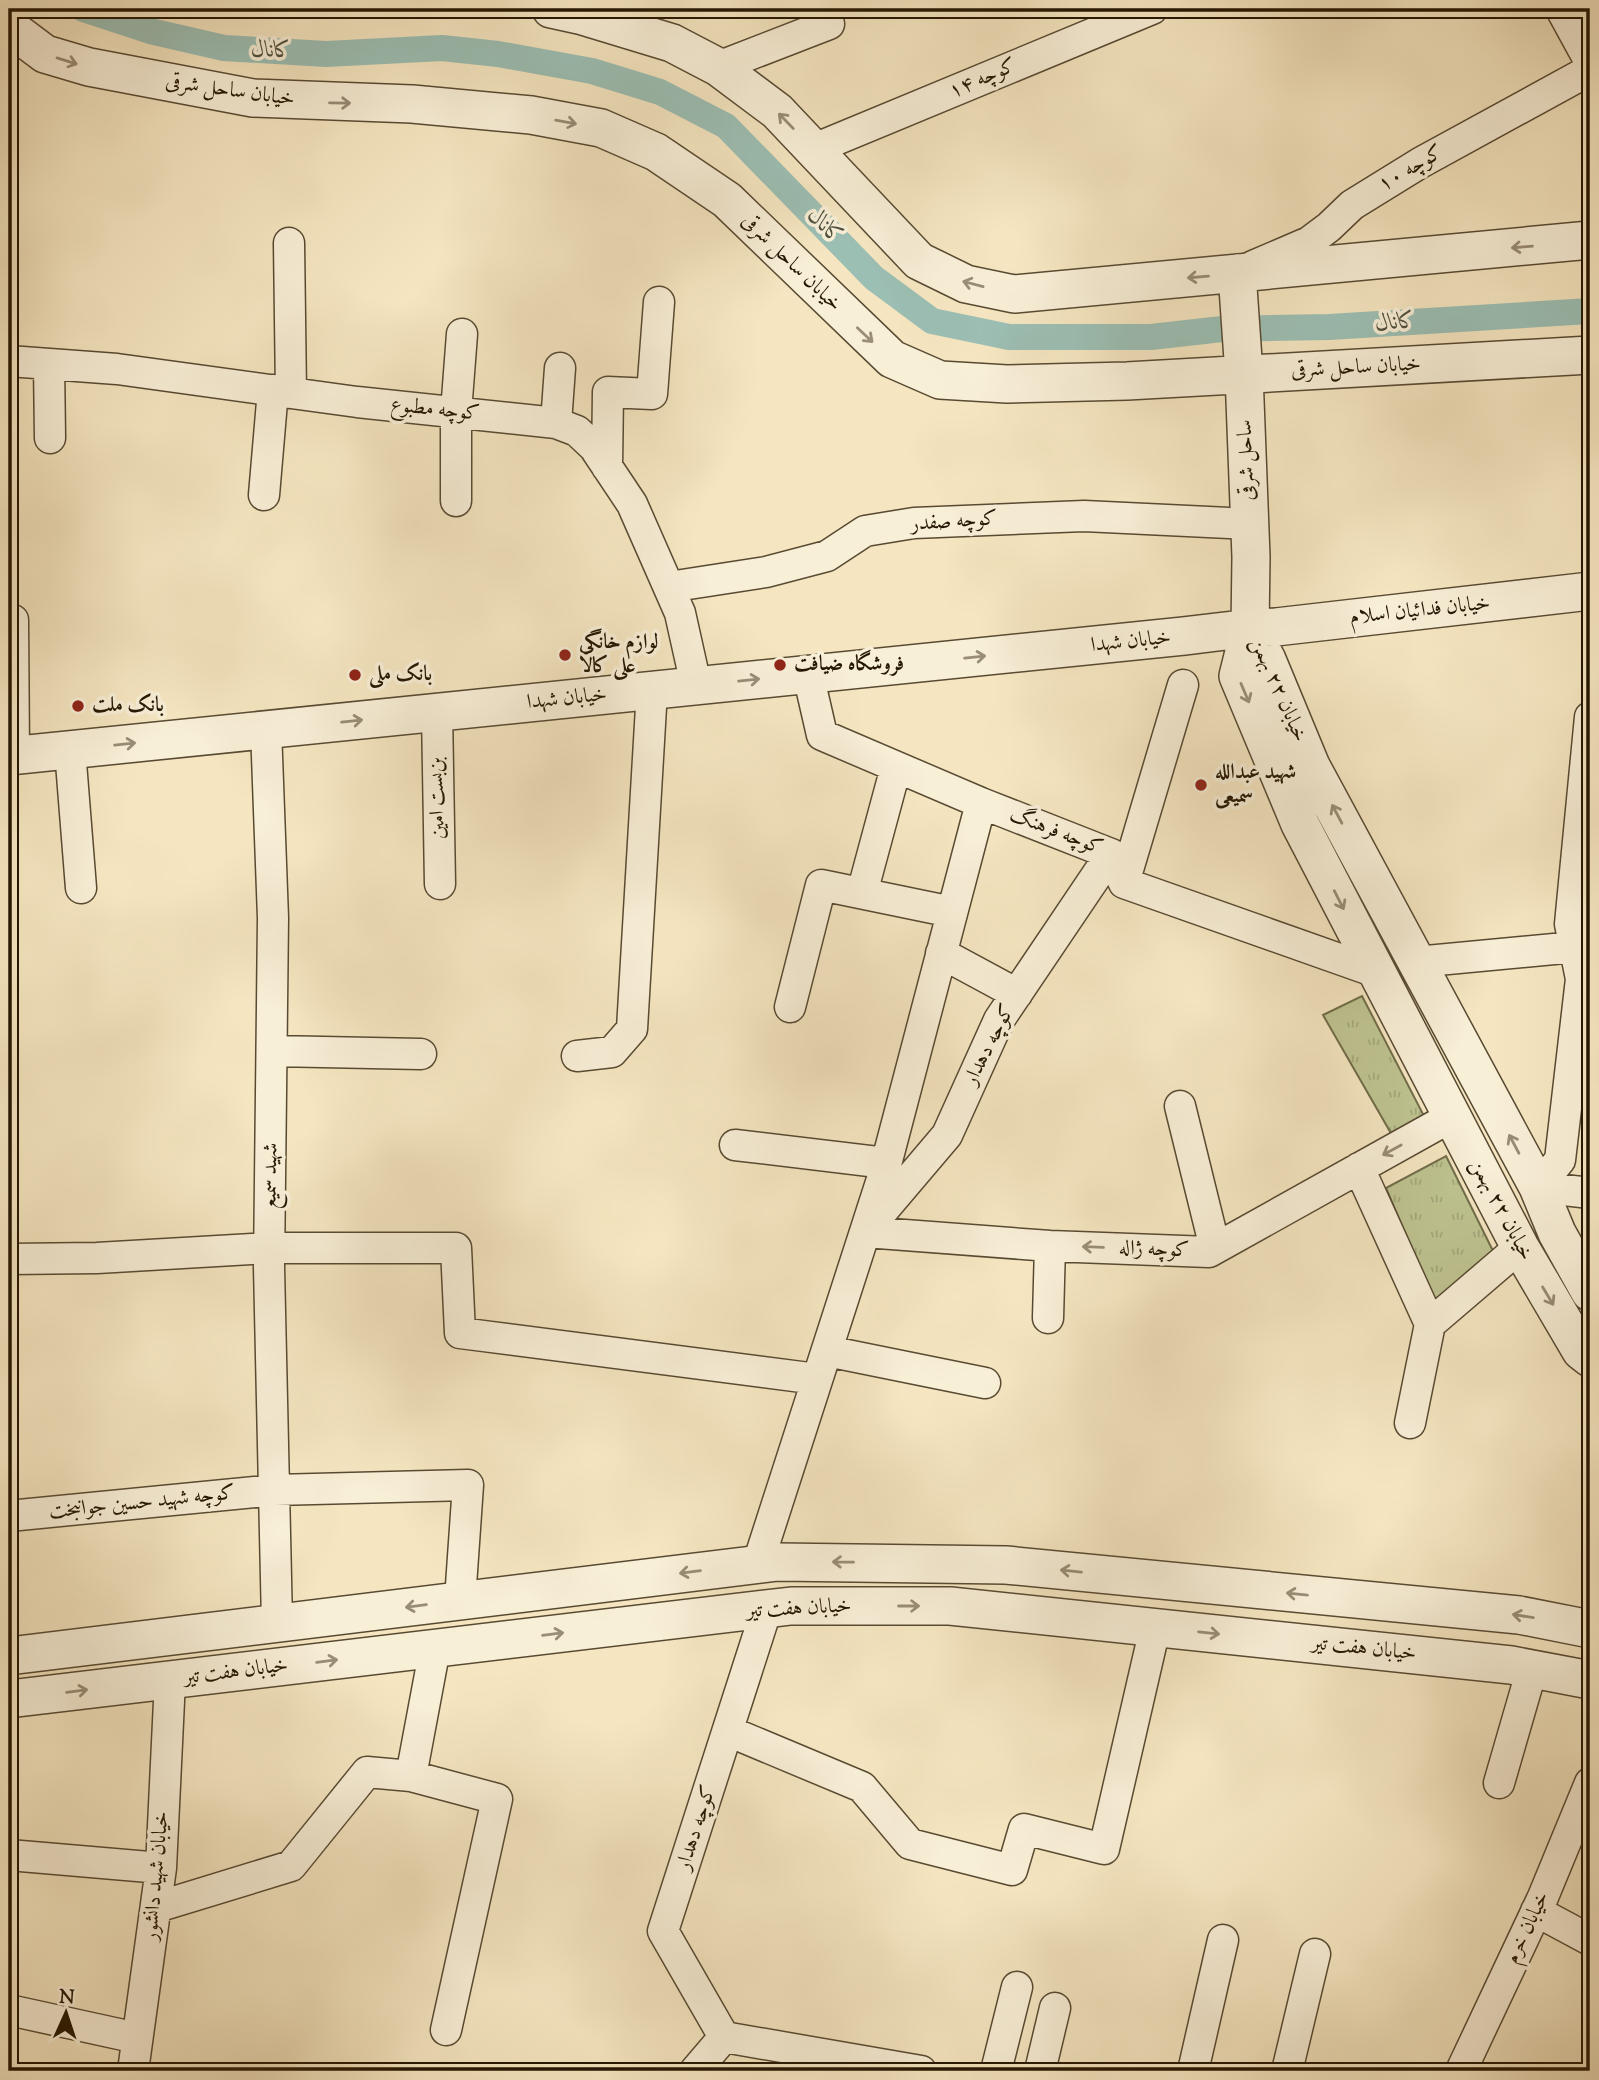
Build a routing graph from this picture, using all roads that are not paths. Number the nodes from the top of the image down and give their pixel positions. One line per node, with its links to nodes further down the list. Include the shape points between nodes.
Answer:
1 (551, 9): 7 (street, via 672,43)
2 (1152, 9): 9 (street, کوچه ۱۴)
3 (1561, 9): 6 (street)
4 (829, 24): 7 (street)
5 (9, 27): 18 (street, خیابان ساحل شرقی, one-way to 18, via 45,54 89,67 253,99 411,104 601,128 656,152 727,200 892,359 940,380 1020,384 1127,381)
6 (1590, 62)
7 (718, 67): 9 (street, one-way to 7, via 777,111)
8 (1590, 70): 12 (street, کوچه ۱۰, via 1420,163 1352,205 1309,242)
9 (814, 149): 12 (street, one-way to 9, via 1014,293 966,284 919,261)
10 (1590, 240): 12 (street, one-way to 12)
11 (289, 243): 20 (street)
12 (1238, 283): 18 (street, ساحل شرقی)
13 (659, 302): 24 (street, via 652,394 608,392)
14 (463, 334): 21 (street)
15 (1590, 355): 18 (street, خیابان ساحل شرقی)
16 (9, 360): 17 (street, کوچه مطبوع)
17 (49, 364): 20 (street, کوچه مطبوع); 23 (street)
18 (1243, 366): 27 (street, ساحل شرقی)
19 (560, 368): 22 (street)
20 (282, 391): 21 (street, کوچه مطبوع); 25 (street)
21 (456, 412): 22 (street, کوچه مطبوع); 26 (street)
22 (556, 423): 24 (street, کوچه مطبوع, via 577,431)
23 (50, 438)
24 (607, 467): 28 (street, کوچه مطبوع, via 632,505)
25 (264, 495)
26 (456, 501)
27 (1250, 524): 28 (street, کوچه صفدر, via 1084,516 914,523 865,531 827,556 778,569); 31 (street, ساحل شرقی)
28 (669, 587): 33 (street, کوچه مطبوع, via 680,612)
29 (1590, 591): 31 (street, خیابان فدائیان اسلام)
30 (13, 620): 41 (street)
31 (1250, 628): 32 (street, خیابان شهدا, one-way to 31); 52 (street, خیابان ۲۲ بهمن, one-way to 31, via 1311,766); 53 (street, خیابان ۲۲ بهمن, one-way to 53, via 1238,676 1300,824)
32 (808, 674): 33 (street, خیابان شهدا, one-way to 32); 42 (street, کوچه فرهنگ, via 822,735)
33 (696, 685): 35 (street, خیابان شهدا)
34 (1183, 685): 45 (street)
35 (652, 690): 36 (street, خیابان شهدا); 59 (street, via 632,1029 612,1052)
36 (437, 712): 38 (street, خیابان شهدا, one-way to 36); 46 (street, بن‌بست امین)
37 (1590, 717): 40 (street)
38 (266, 729): 39 (street, خیابان شهدا, one-way to 38); 57 (street, شهید سمیع)
39 (70, 750): 41 (street, خیابان شهدا); 47 (street)
40 (1588, 754): 50 (street, via 1570,924)
41 (11, 755)
42 (896, 767): 43 (street, کوچه فرهنگ); 48 (street)
43 (981, 803): 44 (street, کوچه فرهنگ); 49 (street, کوچه دهدار)
44 (1111, 854): 45 (street, کوچه فرهنگ); 55 (street, کوچه دهدار)
45 (1124, 883): 53 (street)
46 (440, 884)
47 (81, 888)
48 (862, 893): 49 (street); 56 (street, via 821,885)
49 (952, 912): 51 (street, کوچه دهدار)
50 (1575, 947): 52 (street); 54 (street)
51 (941, 953): 55 (street); 63 (street, کوچه دهدار)
52 (1416, 962): 65 (street, خیابان ۲۲ بهمن, one-way to 52)
53 (1376, 972): 61 (street, خیابان ۲۲ بهمن)
54 (1586, 979): 65 (street, via 1560,1160)
55 (1017, 994): 67 (street, کوچه دهدار, via 999,1020 947,1135)
56 (790, 1007)
57 (273, 1051): 58 (street); 70 (street, شهید سمیع)
58 (421, 1054)
59 (577, 1056)
60 (1180, 1106): 71 (street)
61 (1451, 1117): 64 (street, کوچه ژاله, one-way to 64); 69 (street, خیابان ۲۲ بهمن)
62 (735, 1144): 63 (street)
63 (886, 1163): 67 (street, کوچه دهدار)
64 (1359, 1168): 71 (street, کوچه ژاله); 75 (street)
65 (1538, 1187): 66 (street); 73 (street, خیابان ۲۲ بهمن)
66 (1590, 1193)
67 (865, 1233): 68 (street, کوچه ژاله); 76 (street, کوچه دهدار)
68 (1050, 1246): 71 (street, کوچه ژاله, one-way to 68, via 1209,1252); 74 (street)
69 (1520, 1247): 75 (street); 77 (street, خیابان ۲۲ بهمن, one-way to 77, via 1581,1351)
70 (270, 1248): 72 (street); 78 (street, via 456,1248 460,1333); 81 (street, شهید سمیع)
71 (1215, 1248)
72 (9, 1259)
73 (1590, 1292)
74 (1048, 1318)
75 (1430, 1324): 80 (street)
76 (827, 1351): 78 (street, کوچه دهدار); 79 (street)
77 (1590, 1358)
78 (817, 1379): 83 (street, کوچه دهدار)
79 (985, 1383)
80 (1410, 1423)
81 (275, 1490): 82 (street, کوچه شهید حسین جوانبخت); 84 (street, کوچه شهید حسین جوانبخت, via 468,1485); 86 (street, شهید سمیع)
82 (9, 1516)
83 (758, 1563): 84 (street, خیابان هفت تیر, one-way to 84); 88 (street, خیابان هفت تیر, one-way to 83, via 1519,1615 1006,1564)
84 (460, 1600): 86 (street, خیابان هفت تیر, one-way to 86)
85 (767, 1608): 87 (street, خیابان هفت تیر, one-way to 87, via 950,1606); 90 (street, خیابان هفت تیر, one-way to 85); 96 (street, کوچه دهدار)
86 (277, 1623): 89 (street, خیابان هفت تیر)
87 (1155, 1628): 92 (street, خیابان هفت تیر, one-way to 92); 96 (street, via 1104,1850 1024,1829 1012,1870 910,1844 862,1787)
88 (1590, 1629)
89 (171, 1636): 91 (street, خیابان هفت تیر); 93 (street)
90 (435, 1648): 93 (street, خیابان هفت تیر, one-way to 90); 97 (street)
91 (9, 1656)
92 (1532, 1669): 94 (street, خیابان هفت تیر); 98 (street)
93 (170, 1680): 95 (street, خیابان هفت تیر, one-way to 93); 102 (street, خیابان شهید دانشور)
94 (1590, 1680)
95 (9, 1699)
96 (728, 1731): 112 (street, کوچه دهدار, via 663,1931)
97 (411, 1776): 103 (street, via 367,1772 291,1866); 111 (street, via 497,1799)
98 (1499, 1783)
99 (1590, 1783): 100 (street, خیابان خرم)
100 (1581, 1833): 104 (street, خیابان خرم)
101 (9, 1854): 102 (street)
102 (160, 1868): 103 (street, خیابان شهید دانشور)
103 (157, 1907): 113 (street, خیابان شهید دانشور)
104 (1536, 1911): 106 (street); 121 (street, خیابان خرم)
105 (1223, 1940): 119 (street)
106 (1590, 1940)
107 (1315, 1954): 120 (street)
108 (1017, 1987): 117 (street)
109 (1055, 2008): 118 (street)
110 (9, 2010): 113 (street)
111 (446, 2030)
112 (724, 2037): 115 (street); 116 (street)
113 (138, 2038): 114 (street, خیابان شهید دانشور)
114 (133, 2071)
115 (695, 2071)
116 (921, 2071)
117 (996, 2071)
118 (1040, 2071)
119 (1194, 2071)
120 (1287, 2071)
121 (1461, 2071)

